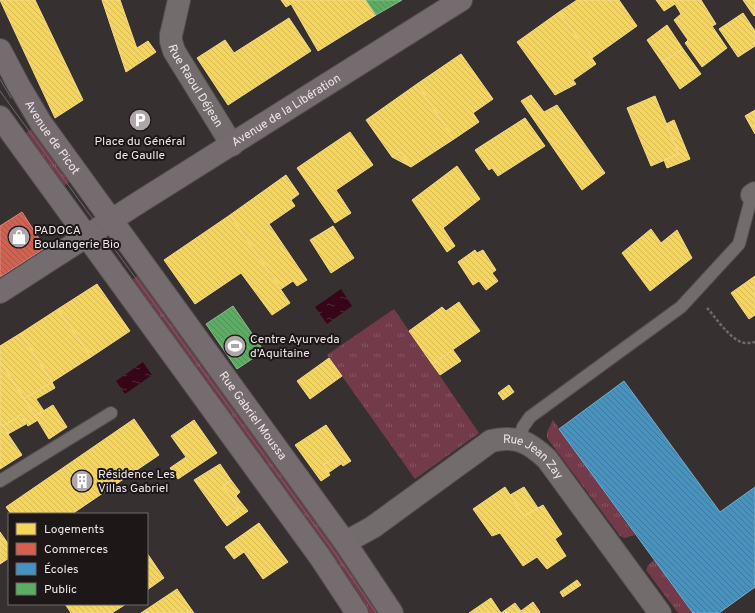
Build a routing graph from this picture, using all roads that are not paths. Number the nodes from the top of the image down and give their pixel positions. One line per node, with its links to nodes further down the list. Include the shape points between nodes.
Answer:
1 (179, 0): 5 (street, Rue Raoul Déjean, via 170,41)
2 (461, 0): 5 (street, Avenue de la Libération)
3 (0, 50): 7 (street, Avenue de Picot, via 41,123)
4 (0, 117): 8 (street)
5 (232, 145): 7 (street, Avenue de la Libération)
6 (754, 194): 11 (lane, via 740,244 681,307 530,416)
7 (111, 221): 8 (street, Avenue de la Libération); 13 (street, Rue Gabriel Moussa)
8 (88, 236): 9 (street); 14 (street)
9 (0, 292)
10 (111, 413): 12 (lane)
11 (519, 440): 13 (street, Rue Jean Zay, via 502,438 491,441 373,527); 16 (street, Rue Jean Zay, via 533,446 547,459)
12 (0, 481)
13 (344, 541): 15 (street, Rue Gabriel Moussa)
14 (358, 613)
15 (392, 613)
16 (660, 613)

